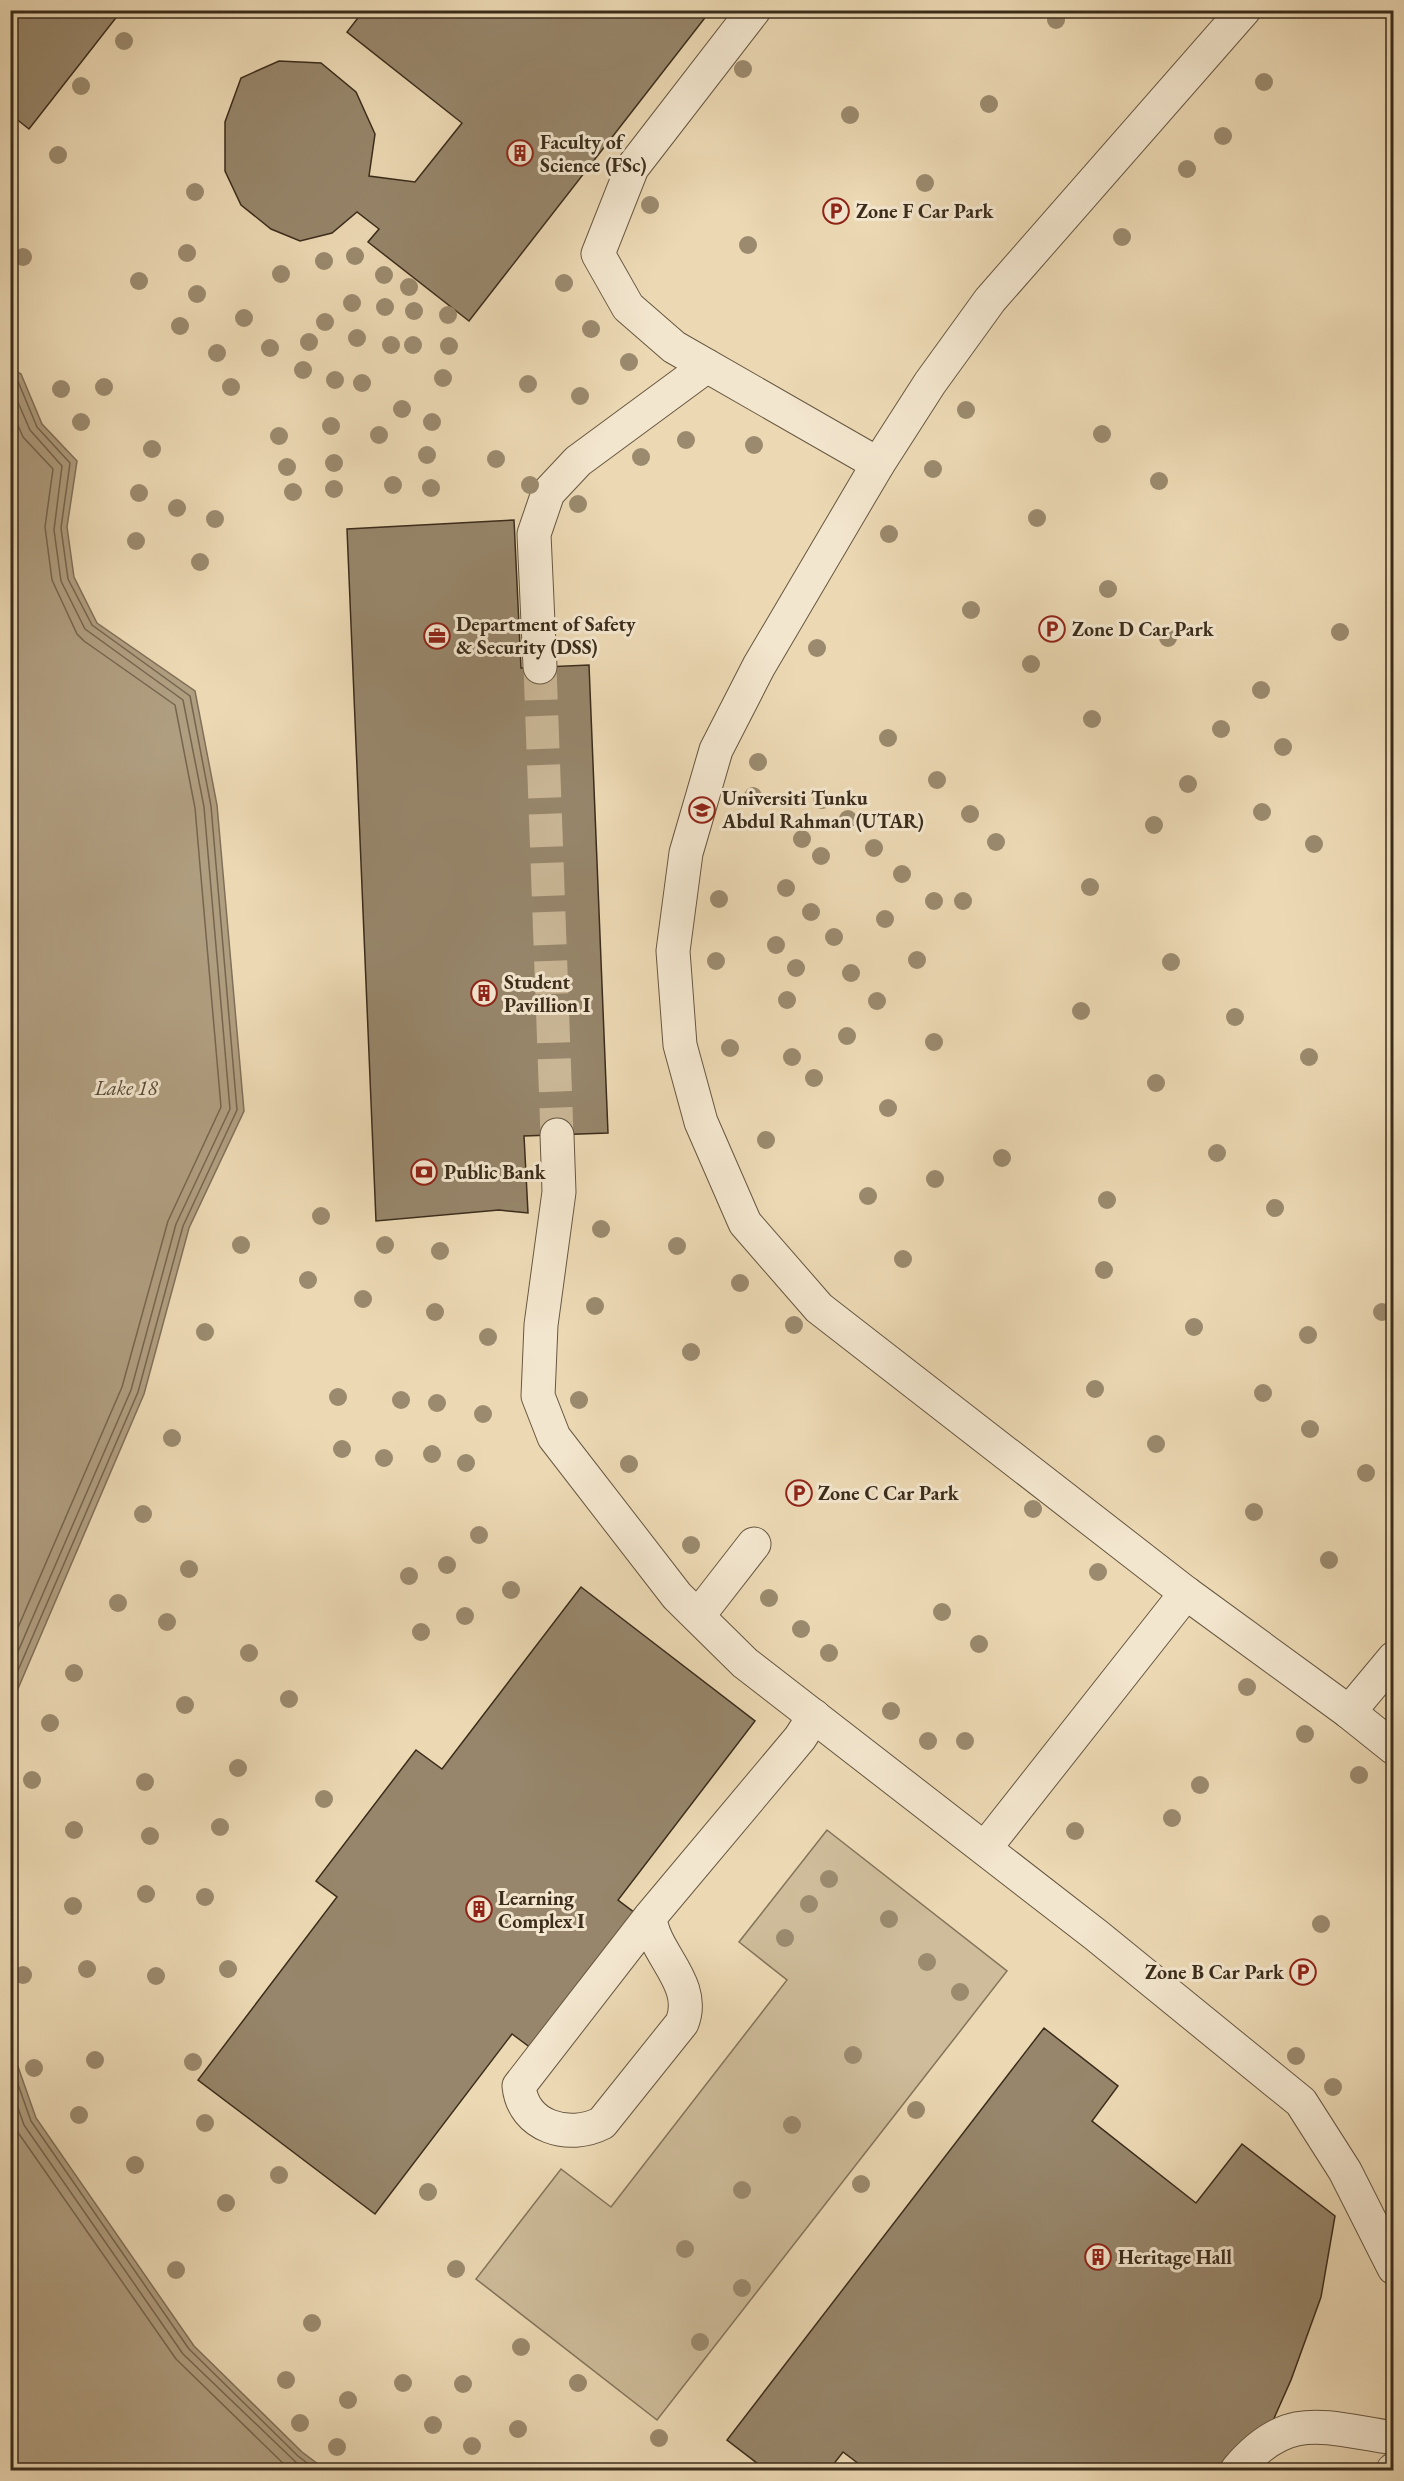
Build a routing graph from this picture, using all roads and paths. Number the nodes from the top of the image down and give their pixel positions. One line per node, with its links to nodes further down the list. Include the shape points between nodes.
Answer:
1 (754, 10): 3 (street, via 632,168 598,254 628,307 674,347)
2 (1244, 10): 4 (street, via 990,300)
3 (707, 366): 4 (street); 5 (street, via 578,461 548,493 534,534)
4 (878, 464): 8 (street, via 759,666 716,750 686,853 672,951 680,1045 698,1111 745,1223 819,1308)
5 (540, 667)
6 (556, 1135): 9 (street, via 559,1192 541,1325 538,1396 554,1437 677,1596)
7 (754, 1545): 9 (street)
8 (1186, 1593): 11 (street); 14 (street)
9 (698, 1616): 12 (street, via 746,1663)
10 (1394, 1658): 11 (street)
11 (1349, 1712): 13 (street)
12 (814, 1716): 14 (street); 15 (street, via 800,1738)
13 (1394, 1748)
14 (985, 1848): 16 (street, via 1301,2102 1346,2171)
15 (650, 1917): 15 (street, via 654,1937 685,1997 687,2009 682,2023 602,2123 577,2131 549,2125 528,2111 520,2099 519,2086)
16 (1394, 2268)
17 (1394, 2438): 18 (street, via 1316,2427 1295,2428 1263,2443)
18 (1237, 2470)

